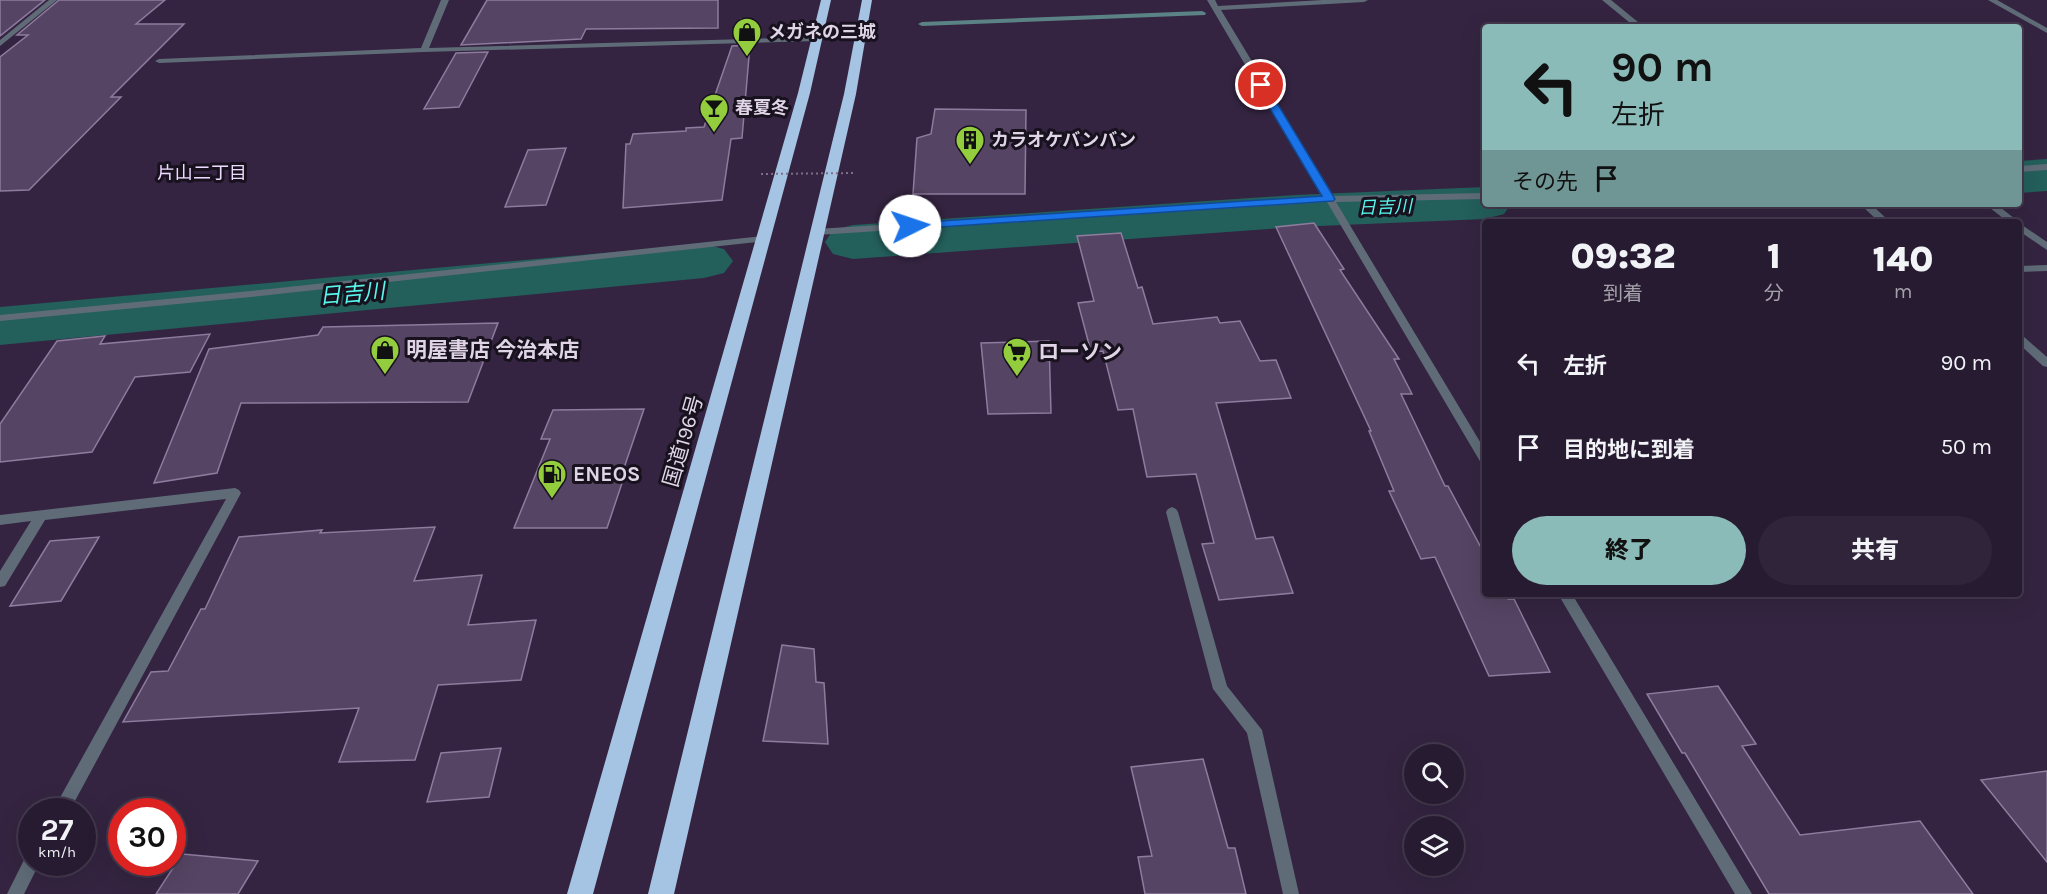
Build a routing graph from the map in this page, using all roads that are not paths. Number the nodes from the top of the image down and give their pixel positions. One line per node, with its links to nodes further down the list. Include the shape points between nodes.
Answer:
1 (53, 0): 13 (street)
2 (446, 0): 14 (street)
3 (826, 0): 12 (highway, 国道196号)
4 (867, 0): 25 (highway, via 850,94)
5 (1353, 0): 6 (street); 9 (street)
6 (1364, 0)
7 (1606, 0): 10 (street)
8 (1992, 0): 11 (street)
9 (1213, 4): 19 (street)
10 (1637, 24)
11 (2047, 31)
12 (817, 39): 14 (street); 26 (highway, 国道196号)
13 (0, 44)
14 (424, 50): 15 (street)
15 (159, 61)
16 (2047, 167): 17 (street)
17 (2022, 169)
18 (1482, 196): 19 (street)
19 (1329, 199): 25 (street); 33 (street)
20 (1868, 207): 22 (street)
21 (1994, 207): 23 (street)
22 (1882, 219)
23 (2010, 219)
24 (2022, 228): 27 (street)
25 (817, 232): 43 (highway)
26 (763, 239): 30 (street); 42 (highway, 国道196号)
27 (2047, 247)
28 (2047, 268): 29 (street)
29 (2022, 269)
30 (0, 318)
31 (2022, 341): 32 (street)
32 (2047, 363)
33 (1482, 455)
34 (1172, 512): 44 (street, via 1220,689 1254,730)
35 (41, 515): 36 (street); 37 (street); 39 (street, via 235,493)
36 (0, 520)
37 (0, 582)
38 (1567, 597): 45 (street)
39 (68, 798)
40 (25, 876): 41 (street)
41 (15, 894)
42 (580, 894)
43 (661, 894)
44 (1291, 894)
45 (1744, 894)

